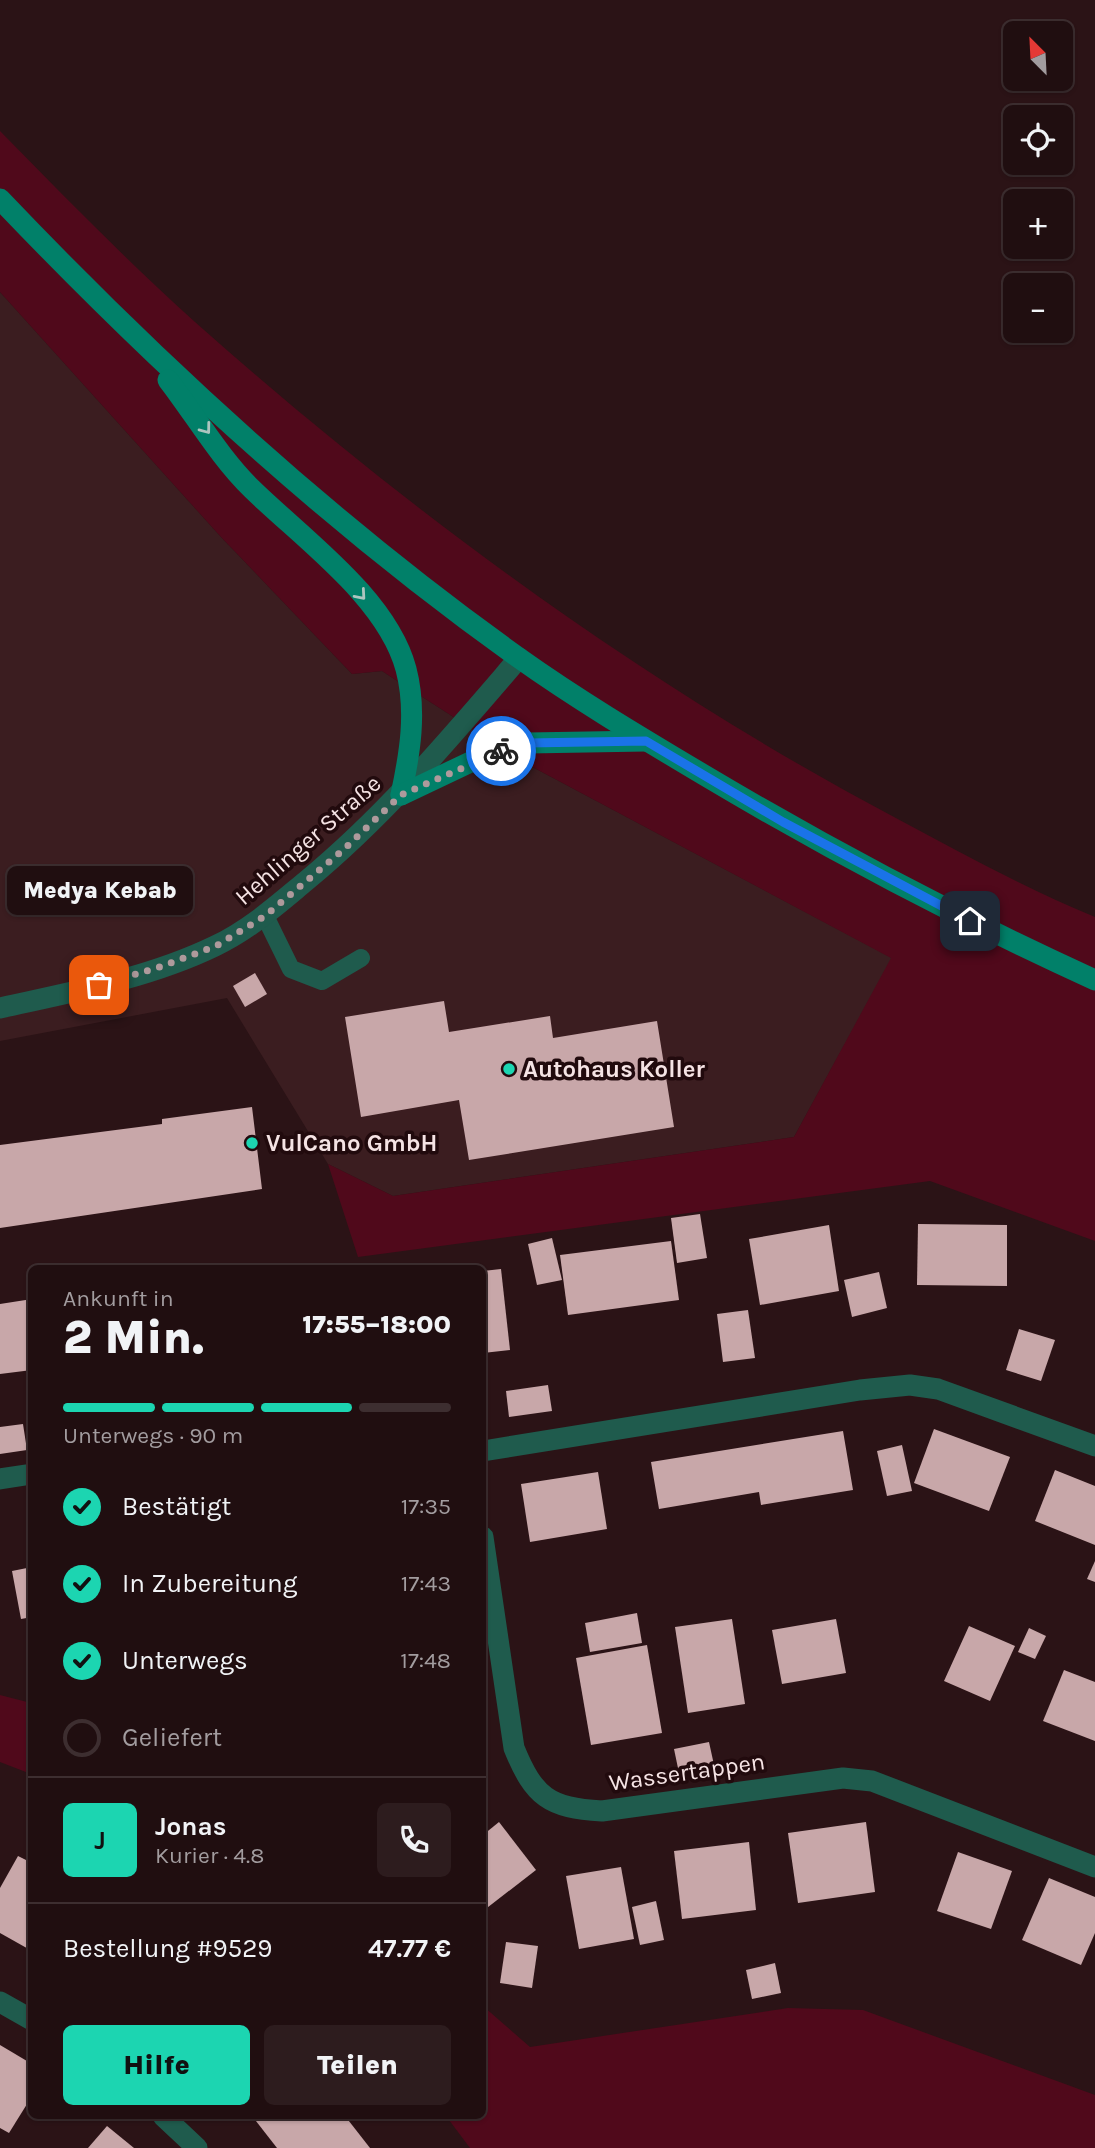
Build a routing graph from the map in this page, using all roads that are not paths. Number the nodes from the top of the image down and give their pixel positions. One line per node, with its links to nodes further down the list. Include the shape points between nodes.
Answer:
1 (0, 200): 2 (street)
2 (135, 336): 3 (street, via 301,488); 5 (street, one-way to 5, via 249,486 363,594 390,632 406,668 412,716)
3 (519, 658): 4 (street); 5 (street, Hehlinger Straße)
4 (646, 741): 5 (street, via 528,743 481,757); 8 (street, via 937,905)
5 (401, 795): 6 (street, Hehlinger Straße)
6 (265, 916): 7 (lane, via 291,969 322,982); 9 (street, Hehlinger Straße, via 216,946 177,962)
7 (361, 958)
8 (1095, 981)
9 (0, 1008)
10 (1095, 1447): 11 (street, via 938,1389 909,1385)
11 (486, 1451)
12 (28, 1475): 13 (street)
13 (0, 1479)
14 (486, 1557): 15 (street, Wassertappen, via 514,1748 542,1797 570,1809 602,1811 843,1778 872,1781)
15 (1095, 1867)
16 (0, 2002): 17 (street)
17 (28, 2018)
18 (166, 2119): 19 (street)
19 (197, 2148)

